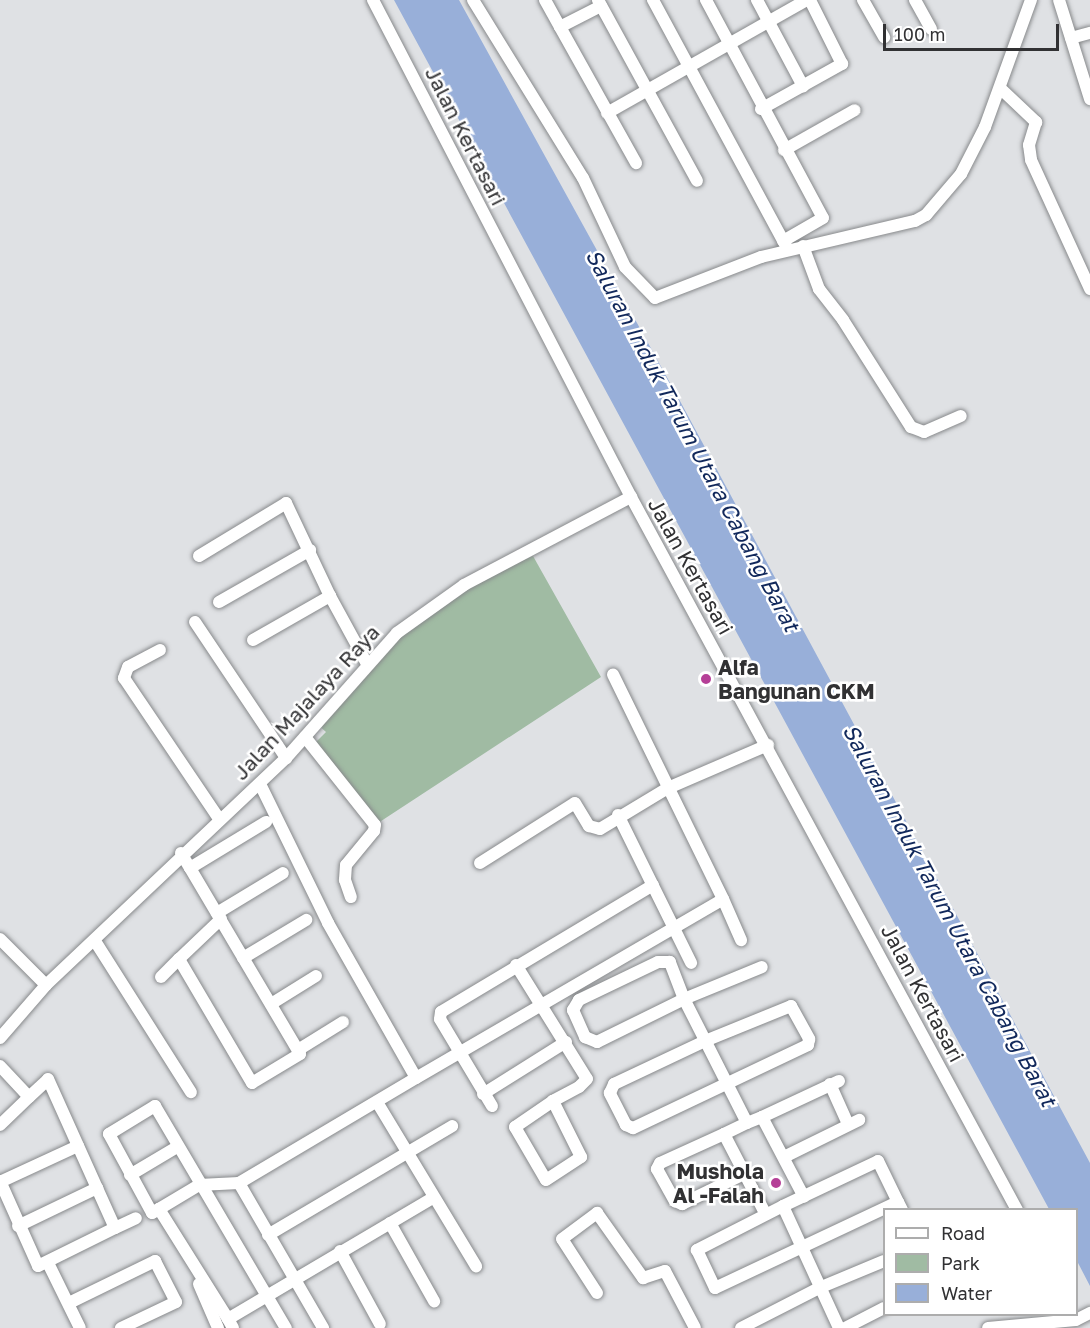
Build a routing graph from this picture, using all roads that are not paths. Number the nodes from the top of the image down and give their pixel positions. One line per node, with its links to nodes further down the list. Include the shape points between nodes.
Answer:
1 (373, 0): 36 (street, Jalan Kertasari)
2 (545, 0): 14 (street)
3 (653, 0): 20 (street)
4 (706, 0): 19 (street)
5 (757, 0): 13 (street)
6 (808, 0): 13 (street); 22 (street, via 842,64)
7 (863, 0): 17 (street)
8 (915, 0): 15 (street)
9 (1031, 0): 23 (street)
10 (1059, 0): 18 (street)
11 (475, 1): 32 (street, via 582,178 625,267 655,298)
12 (600, 3): 14 (street); 24 (street)
13 (769, 21): 19 (street); 22 (street)
14 (560, 27): 28 (street)
15 (931, 29)
16 (1090, 33): 18 (street)
17 (884, 37)
18 (1071, 38): 21 (street)
19 (730, 43): 20 (street); 26 (street)
20 (689, 66): 24 (street); 32 (street)
21 (1087, 81): 25 (street)
22 (803, 86): 26 (street)
23 (1000, 88): 33 (street, via 962,174 926,215 915,221); 34 (street, via 1036,122 1029,145 1031,160)
24 (647, 89): 28 (street); 31 (street)
25 (1090, 99)
26 (761, 109): 29 (street)
27 (855, 110): 29 (street)
28 (607, 112): 30 (street)
29 (784, 150): 32 (street, via 823,218)
30 (636, 163)
31 (697, 181)
32 (785, 245): 33 (street)
33 (803, 246): 35 (street, via 819,290 843,320 910,427 924,432)
34 (1090, 289)
35 (961, 416)
36 (631, 497): 44 (street, Jalan Majalaya Raya, via 442,598 397,633); 47 (street, Jalan Kertasari)
37 (310, 550): 38 (street, via 286,503); 39 (street); 40 (street)
38 (199, 556)
39 (330, 596): 42 (street); 44 (street)
40 (219, 602)
41 (195, 622): 48 (street)
42 (253, 640)
43 (160, 650): 52 (street, via 128,667 124,678)
44 (367, 664): 46 (street, Jalan Majalaya Raya)
45 (613, 674): 50 (street)
46 (305, 737): 48 (street, Jalan Majalaya Raya); 59 (street, via 375,825 371,836 346,865 345,880)
47 (768, 745): 50 (street); 112 (street, Jalan Kertasari)
48 (285, 758): 49 (street, Jalan Majalaya Raya)
49 (260, 784): 52 (street, Jalan Majalaya Raya); 85 (street, via 328,923)
50 (668, 788): 51 (street); 60 (street)
51 (618, 815): 55 (street, via 593,830 575,803); 58 (street)
52 (219, 819): 54 (street, Jalan Majalaya Raya)
53 (266, 822): 56 (street)
54 (182, 853): 56 (street); 66 (street, Jalan Majalaya Raya)
55 (480, 863)
56 (190, 868): 61 (street)
57 (283, 873): 61 (street)
58 (653, 885): 63 (street); 70 (street)
59 (351, 897)
60 (723, 899): 63 (street); 65 (street)
61 (219, 916): 67 (street); 68 (street)
62 (306, 920): 67 (street)
63 (674, 926): 69 (street); 76 (street)
64 (0, 939): 74 (street)
65 (741, 940)
66 (94, 941): 74 (street, Jalan Majalaya Raya); 87 (street)
67 (243, 958): 77 (street)
68 (179, 959): 73 (street); 82 (street, via 252,1083 300,1054)
69 (691, 963)
70 (516, 965): 76 (street); 83 (street, via 441,1012 440,1019)
71 (762, 967): 75 (street)
72 (316, 976): 77 (street)
73 (161, 977)
74 (46, 985): 79 (street, Jalan Majalaya Raya)
75 (684, 999): 75 (street, via 669,962 658,962 579,1000 573,1010 585,1037 597,1041); 80 (street)
76 (543, 1003): 81 (street); 83 (street)
77 (271, 1004): 82 (street)
78 (343, 1022): 82 (street)
79 (0, 1038)
80 (705, 1041): 86 (street); 86 (street, via 791,1006 805,1030 808,1045); 86 (street, via 614,1084 610,1093 626,1125 633,1128)
81 (566, 1042): 88 (street); 90 (street, via 586,1079)
82 (298, 1050)
83 (460, 1054): 85 (street); 88 (street)
84 (0, 1066): 89 (street)
85 (416, 1078): 91 (street)
86 (726, 1084): 94 (street)
87 (191, 1092)
88 (483, 1094): 92 (street)
89 (29, 1097): 95 (street); 98 (street, via 48,1079)
90 (554, 1101): 90 (street, via 581,1157 546,1180 514,1129)
91 (377, 1102): 100 (street); 105 (street)
92 (492, 1106)
93 (762, 1117): 94 (street); 101 (street); 101 (street, via 834,1082 853,1122)
94 (747, 1123): 97 (street)
95 (0, 1125)
96 (452, 1126): 100 (street)
97 (724, 1134): 102 (street); 102 (street, via 660,1163 657,1170 675,1201 682,1204)
98 (78, 1146): 104 (street); 107 (street)
99 (177, 1147): 103 (street); 103 (street, via 155,1106 109,1134); 106 (street)
100 (406, 1153): 108 (street); 120 (street)
101 (784, 1157): 109 (street)
102 (744, 1174): 115 (street)
103 (130, 1175): 113 (street, via 152,1214)
104 (0, 1182): 118 (street)
105 (239, 1183): 106 (street); 120 (street)
106 (199, 1185): 113 (street); 129 (street)
107 (98, 1188): 118 (street); 119 (street)
108 (434, 1197): 117 (street); 125 (street)
109 (804, 1197): 110 (street, via 878,1161); 111 (street)
110 (900, 1205)
111 (783, 1206): 115 (street); 121 (street)
112 (1016, 1208)
113 (159, 1209): 136 (street)
114 (883, 1212): 121 (street)
115 (765, 1213): 121 (street, via 697,1250 715,1288)
116 (136, 1218): 119 (street)
117 (390, 1223): 122 (street); 130 (street)
118 (18, 1226): 124 (street, via 38,1266)
119 (115, 1228): 124 (street)
120 (268, 1234): 126 (street)
121 (804, 1246): 127 (street)
122 (340, 1251): 126 (street); 135 (street)
123 (883, 1262): 127 (street)
124 (48, 1263): 131 (street)
125 (476, 1266)
126 (295, 1278): 129 (street); 140 (street)
127 (819, 1288): 142 (street); 143 (street)
128 (597, 1293): 141 (street, via 562,1239 597,1213 643,1278 665,1270)
129 (267, 1296): 136 (street); 139 (street)
130 (434, 1301)
131 (69, 1302): 137 (street); 138 (street, via 155,1261 176,1302)
132 (883, 1309): 144 (street)
133 (1090, 1313): 134 (street)
134 (1077, 1321): 145 (street)
135 (380, 1324)
136 (226, 1325)
137 (80, 1328)
138 (121, 1328)
139 (286, 1328)
140 (323, 1328)
141 (695, 1328)
142 (741, 1328)
143 (839, 1328)
144 (845, 1328)
145 (988, 1328)

